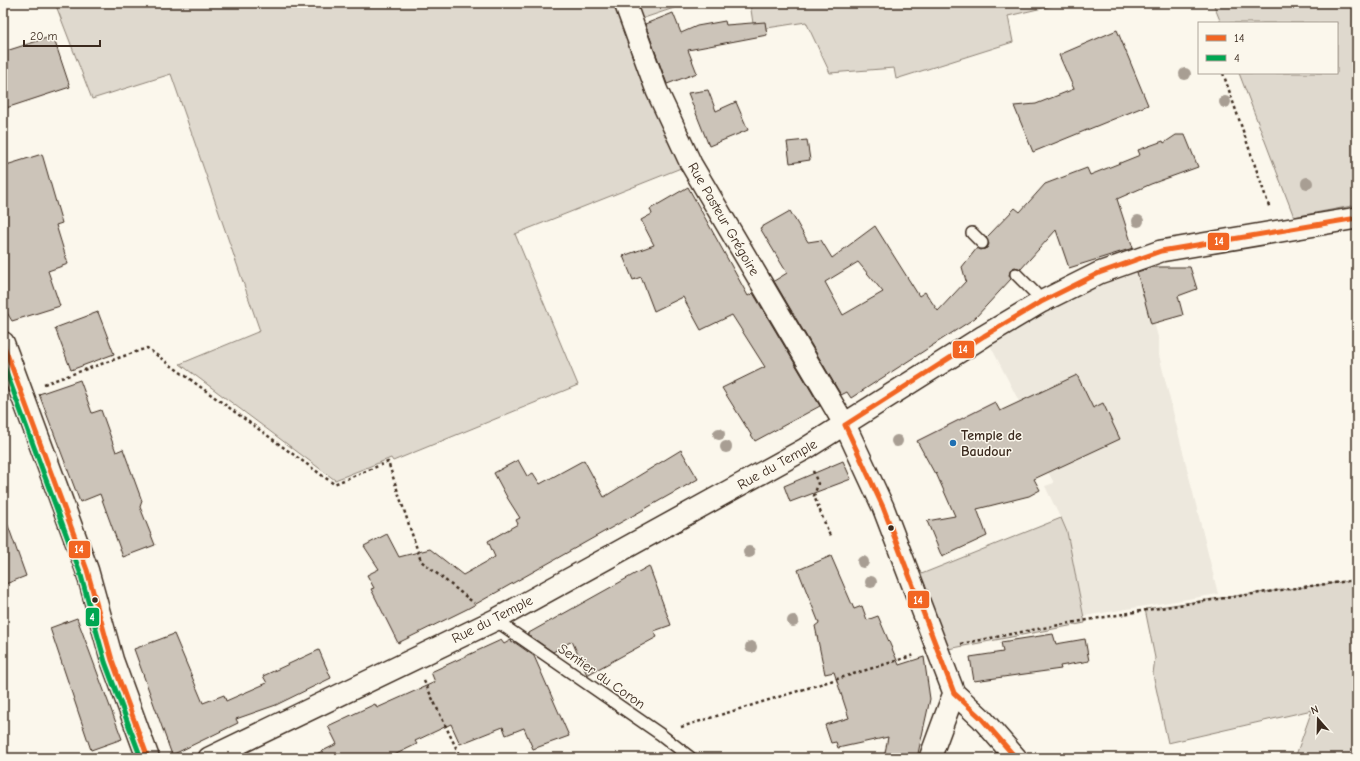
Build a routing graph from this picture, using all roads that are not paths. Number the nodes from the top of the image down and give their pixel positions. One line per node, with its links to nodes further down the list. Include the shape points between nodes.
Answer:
1 (625, 3): 8 (street, Rue Pasteur Grégoire, via 657,91 691,164)
2 (1357, 218): 6 (street, Rue du Temple, via 1185,247 1139,258 1099,273)
3 (972, 233): 4 (lane)
4 (982, 243)
5 (1016, 274): 6 (lane)
6 (1041, 302): 8 (street, Rue du Temple)
7 (3, 343): 11 (main road, via 87,570 112,660)
8 (845, 425): 9 (street, Rue du Temple); 10 (street, Rue Pasteur Grégoire, via 883,507)
9 (495, 620): 12 (street, Rue du Temple); 13 (lane, Sentier du Coron)
10 (954, 693): 14 (street); 15 (street, via 982,719)
11 (148, 758)
12 (209, 758)
13 (691, 758)
14 (930, 758)
15 (1016, 758)

